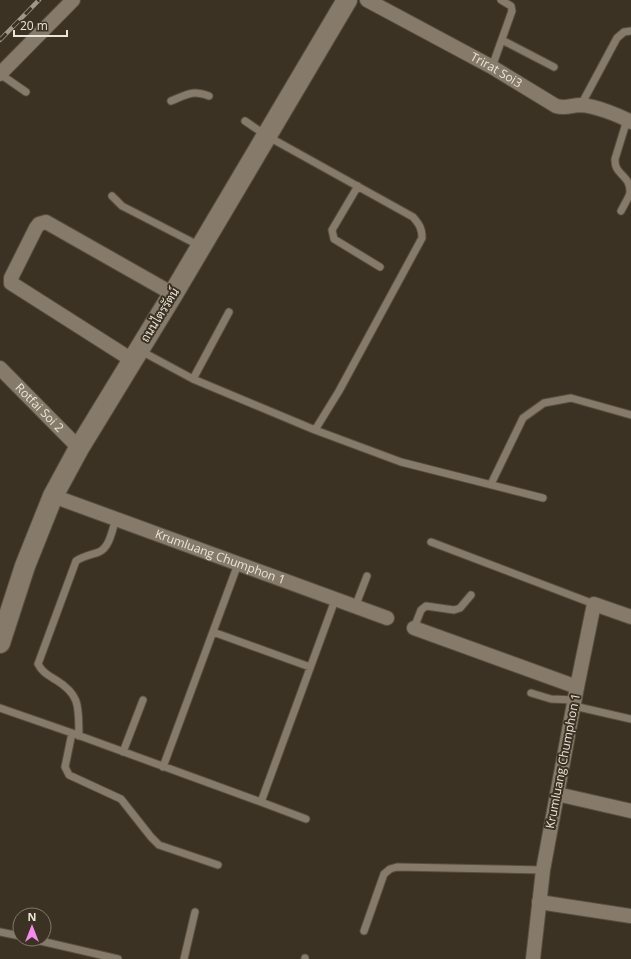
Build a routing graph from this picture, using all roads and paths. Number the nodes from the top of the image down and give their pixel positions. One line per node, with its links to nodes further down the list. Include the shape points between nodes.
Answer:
1 (73, 0): 9 (street)
2 (347, 0): 16 (main road, ถนนไตรรัตน์)
3 (367, 0): 7 (street, Trirat Soi3)
4 (501, 0): 6 (lane, via 511,6 512,11)
5 (631, 31): 13 (lane, via 624,32 617,38)
6 (502, 40): 7 (lane); 8 (lane)
7 (492, 67): 13 (street, Trirat Soi3, via 556,106 564,108)
8 (554, 67)
9 (0, 74): 10 (lane)
10 (26, 92)
11 (209, 96): 12 (lane, via 198,92 190,93)
12 (172, 101)
13 (581, 105): 15 (street, Trirat Soi3, via 606,111)
14 (245, 120): 16 (lane)
15 (629, 121): 19 (lane, via 615,160 618,170 628,178 631,185)
16 (267, 136): 17 (lane); 20 (main road, ถนนไตรรัตน์)
17 (358, 186): 21 (lane, via 332,230 334,239); 28 (lane, via 413,217 420,225 422,238)
18 (112, 196): 20 (lane, via 122,206)
19 (621, 211)
20 (201, 247): 22 (main road, ถนนไตรรัตน์)
21 (380, 267)
22 (173, 294): 24 (main road, ถนนไตรรัตน์); 24 (street, via 46,222 36,228 10,278 11,283)
23 (229, 312): 26 (lane)
24 (135, 355): 26 (lane); 29 (main road, ถนนไตรรัตน์)
25 (0, 368): 29 (street, Rotfai Soi 2)
26 (193, 379): 28 (lane)
27 (631, 415): 30 (lane, via 571,398 544,403 523,418)
28 (315, 430): 30 (lane, via 401,462)
29 (79, 448): 31 (main road, ถนนไตรรัตน์)
30 (491, 484): 32 (lane)
31 (53, 496): 33 (street, Krumluang Chumphon 1); 45 (main road, ถนนไตรรัตน์, via 25,566)
32 (543, 498)
33 (116, 519): 35 (street, Krumluang Chumphon 1); 52 (lane, via 106,547 83,556 76,562 38,664 41,671 67,686 73,693 78,704)
34 (431, 542): 39 (lane)
35 (238, 564): 38 (street, Krumluang Chumphon 1); 44 (lane)
36 (367, 576): 40 (lane)
37 (470, 596): 43 (lane, via 460,608 454,610 426,606 421,610)
38 (335, 600): 40 (street, Krumluang Chumphon 1); 46 (lane)
39 (594, 604): 41 (street); 48 (street)
40 (355, 607): 42 (street, Krumluang Chumphon 1)
41 (631, 617)
42 (387, 618)
43 (414, 628): 48 (street, Krumluang Chumphon 1)
44 (213, 632): 46 (lane); 54 (lane)
45 (0, 643)
46 (310, 667): 56 (lane)
47 (531, 693): 48 (lane, via 551,699)
48 (575, 698): 51 (lane); 55 (street, Krumluang Chumphon 1)
49 (143, 700): 53 (lane)
50 (0, 708): 52 (lane)
51 (631, 719)
52 (76, 735): 53 (lane); 59 (lane, via 65,767 69,775 121,799 159,845)
53 (123, 752): 54 (lane)
54 (163, 766): 56 (lane)
55 (557, 794): 57 (street); 60 (street, Krumluang Chumphon 1)
56 (261, 802): 58 (lane)
57 (631, 811)
58 (306, 819)
59 (218, 865)
60 (543, 870): 61 (street, Krumluang Chumphon 1); 64 (lane, via 397,867 384,874)
61 (539, 902): 63 (street); 70 (street, Krumluang Chumphon 1)
62 (195, 912): 69 (lane)
63 (631, 916)
64 (364, 931)
65 (0, 932): 66 (lane)
66 (12, 934)
67 (52, 944): 68 (lane)
68 (118, 959)
69 (184, 959)
70 (533, 959)

